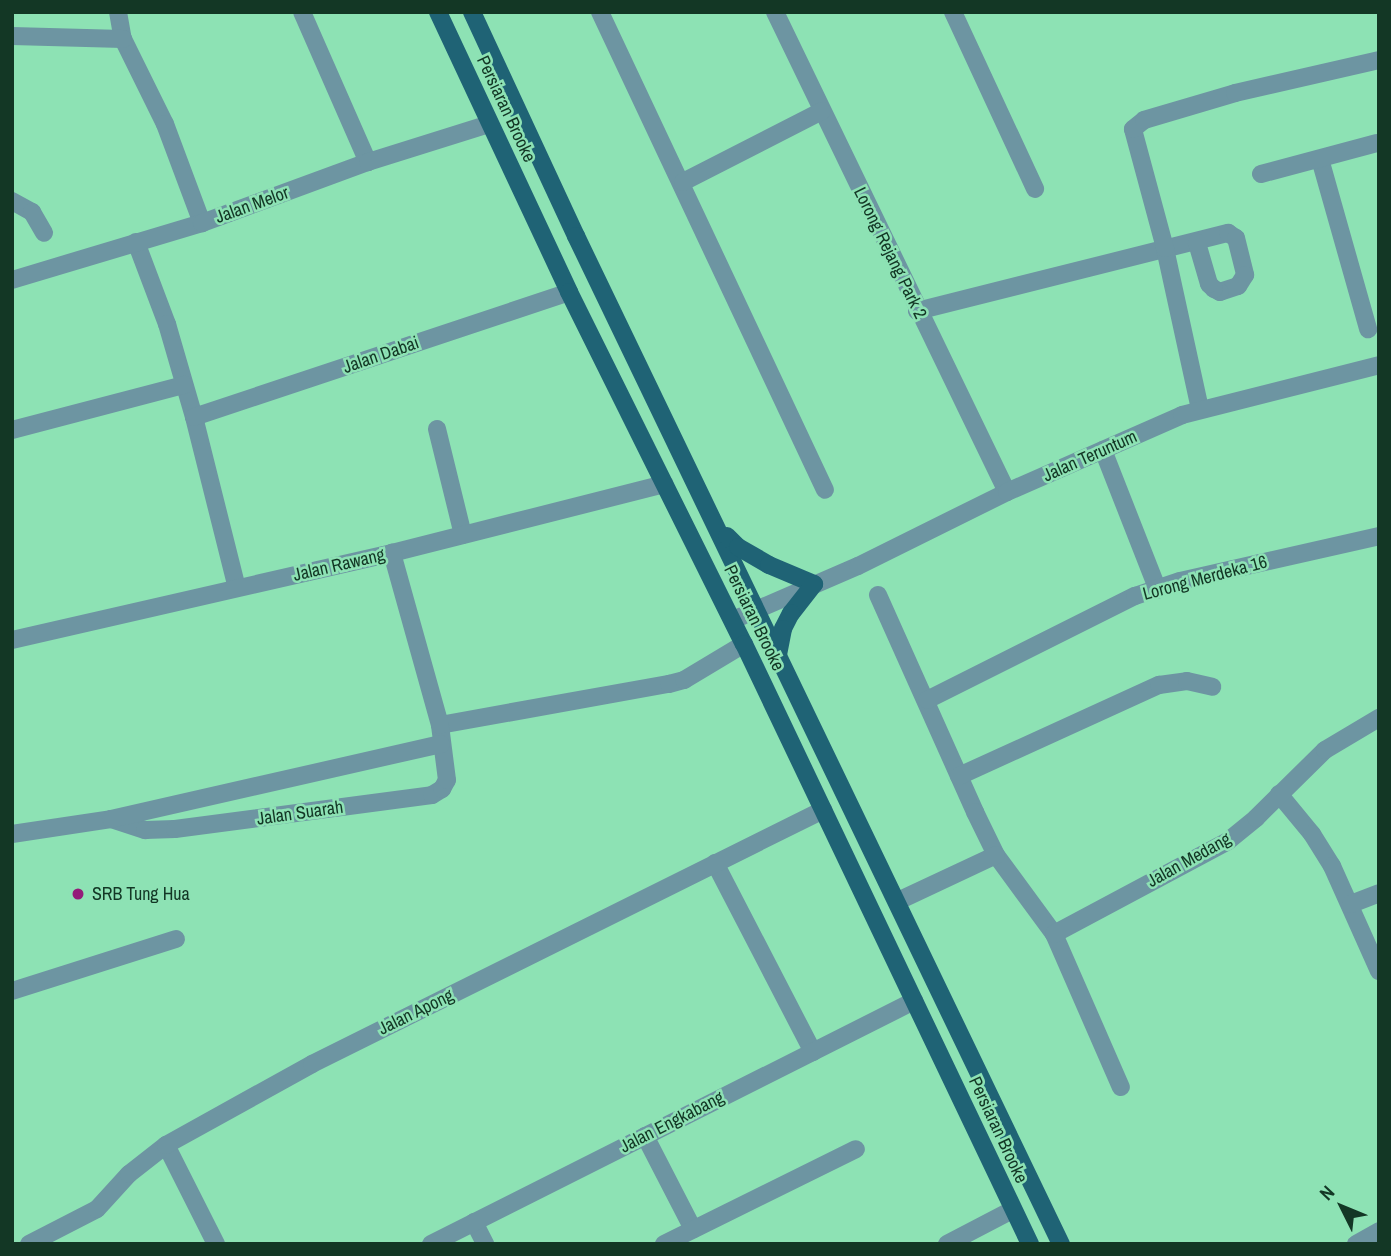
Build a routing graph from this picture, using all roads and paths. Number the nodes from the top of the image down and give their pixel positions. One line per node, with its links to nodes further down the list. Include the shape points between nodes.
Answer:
1 (118, 12): 9 (street)
2 (302, 12): 15 (street)
3 (438, 12): 12 (main road, Persiaran Brooke)
4 (472, 12): 39 (main road, Persiaran Brooke)
5 (600, 12): 17 (street)
6 (775, 12): 11 (street, Lorong Rejang Park 2)
7 (953, 12): 18 (street)
8 (12, 36): 9 (street)
9 (124, 38): 20 (street, via 165,124)
10 (1379, 60): 24 (street, via 1235,93 1135,125 1133,134)
11 (822, 111): 17 (street); 27 (street, Lorong Rejang Park 2)
12 (489, 124): 15 (street, Jalan Melor); 26 (main road, Persiaran Brooke)
13 (1377, 143): 14 (street)
14 (1320, 159): 16 (street); 28 (street)
15 (368, 162): 20 (street, Jalan Melor)
16 (1261, 174)
17 (683, 182): 37 (street)
18 (1035, 189)
19 (12, 201): 21 (street, via 32,212)
20 (202, 223): 22 (street, Jalan Melor)
21 (44, 233)
22 (136, 242): 25 (street, Jalan Melor); 30 (street)
23 (1197, 243): 24 (street)
24 (1165, 248): 27 (street); 31 (street)
25 (12, 280)
26 (569, 292): 32 (street, Jalan Dabai); 36 (main road, Persiaran Brooke)
27 (917, 311): 38 (street, Lorong Rejang Park 2)
28 (1368, 330)
29 (1379, 365): 31 (street, Jalan Teruntum)
30 (184, 385): 32 (street); 34 (street)
31 (1200, 409): 35 (street, Jalan Teruntum)
32 (194, 418): 44 (street)
33 (437, 429): 40 (street)
34 (12, 430)
35 (1103, 450): 38 (street, Jalan Teruntum); 45 (street)
36 (664, 484): 40 (street, Jalan Rawang); 48 (main road, Persiaran Brooke)
37 (825, 490)
38 (1007, 492): 43 (street, Jalan Teruntum)
39 (719, 528): 43 (main road, via 738,547); 47 (main road, Persiaran Brooke)
40 (463, 535): 42 (street, Jalan Rawang)
41 (1379, 536): 45 (street, Lorong Merdeka 16, via 1180,581)
42 (392, 552): 44 (street, Jalan Rawang); 55 (street, Jalan Suarah)
43 (814, 584): 47 (street, Jalan Teruntum); 51 (main road, via 787,621)
44 (237, 588): 49 (street, Jalan Rawang)
45 (1158, 590): 53 (street, Lorong Merdeka 16, via 1135,596)
46 (878, 596): 53 (street)
47 (757, 610): 48 (street, Jalan Teruntum); 51 (main road, Persiaran Brooke)
48 (733, 620): 50 (main road, Persiaran Brooke)
49 (12, 640)
50 (744, 644): 55 (street, via 684,680 669,684); 59 (main road, Persiaran Brooke)
51 (778, 655): 65 (main road, Persiaran Brooke)
52 (1212, 687): 57 (street, via 1187,681 1158,685)
53 (927, 700): 57 (street)
54 (1379, 718): 58 (street, Jalan Medang, via 1325,750)
55 (440, 725): 56 (street, Jalan Suarah)
56 (441, 744): 60 (street, Jalan Suarah); 60 (street, Jalan Suarah, via 447,780 432,794 175,830 145,830)
57 (959, 776): 62 (street)
58 (1279, 794): 66 (street, via 1312,834); 67 (street, Jalan Medang, via 1228,841)
59 (823, 810): 63 (street, Jalan Apong); 71 (main road, Persiaran Brooke)
60 (111, 819): 61 (street, Jalan Suarah)
61 (12, 834)
62 (996, 855): 65 (street); 67 (street)
63 (715, 863): 72 (street); 75 (street, Jalan Apong, via 312,1065)
64 (1379, 893): 66 (street)
65 (898, 901): 88 (main road, Persiaran Brooke)
66 (1351, 904): 69 (street)
67 (1054, 934): 73 (street)
68 (176, 939): 70 (street)
69 (1379, 971)
70 (12, 991)
71 (914, 1001): 72 (street, Jalan Engkabang); 77 (main road, Persiaran Brooke)
72 (813, 1052): 74 (street, Jalan Engkabang)
73 (1121, 1087)
74 (645, 1136): 78 (street, Jalan Engkabang); 79 (street)
75 (166, 1144): 81 (street, Jalan Apong, via 129,1174 97,1209); 82 (street)
76 (856, 1149): 79 (street)
77 (1012, 1210): 86 (street); 87 (main road, Persiaran Brooke)
78 (474, 1222): 83 (street, Jalan Engkabang); 84 (street)
79 (694, 1229): 85 (street)
80 (1379, 1231): 89 (street)
81 (29, 1244)
82 (216, 1244)
83 (431, 1244)
84 (485, 1244)
85 (664, 1244)
86 (947, 1244)
87 (1030, 1244)
88 (1062, 1244)
89 (1356, 1244)

